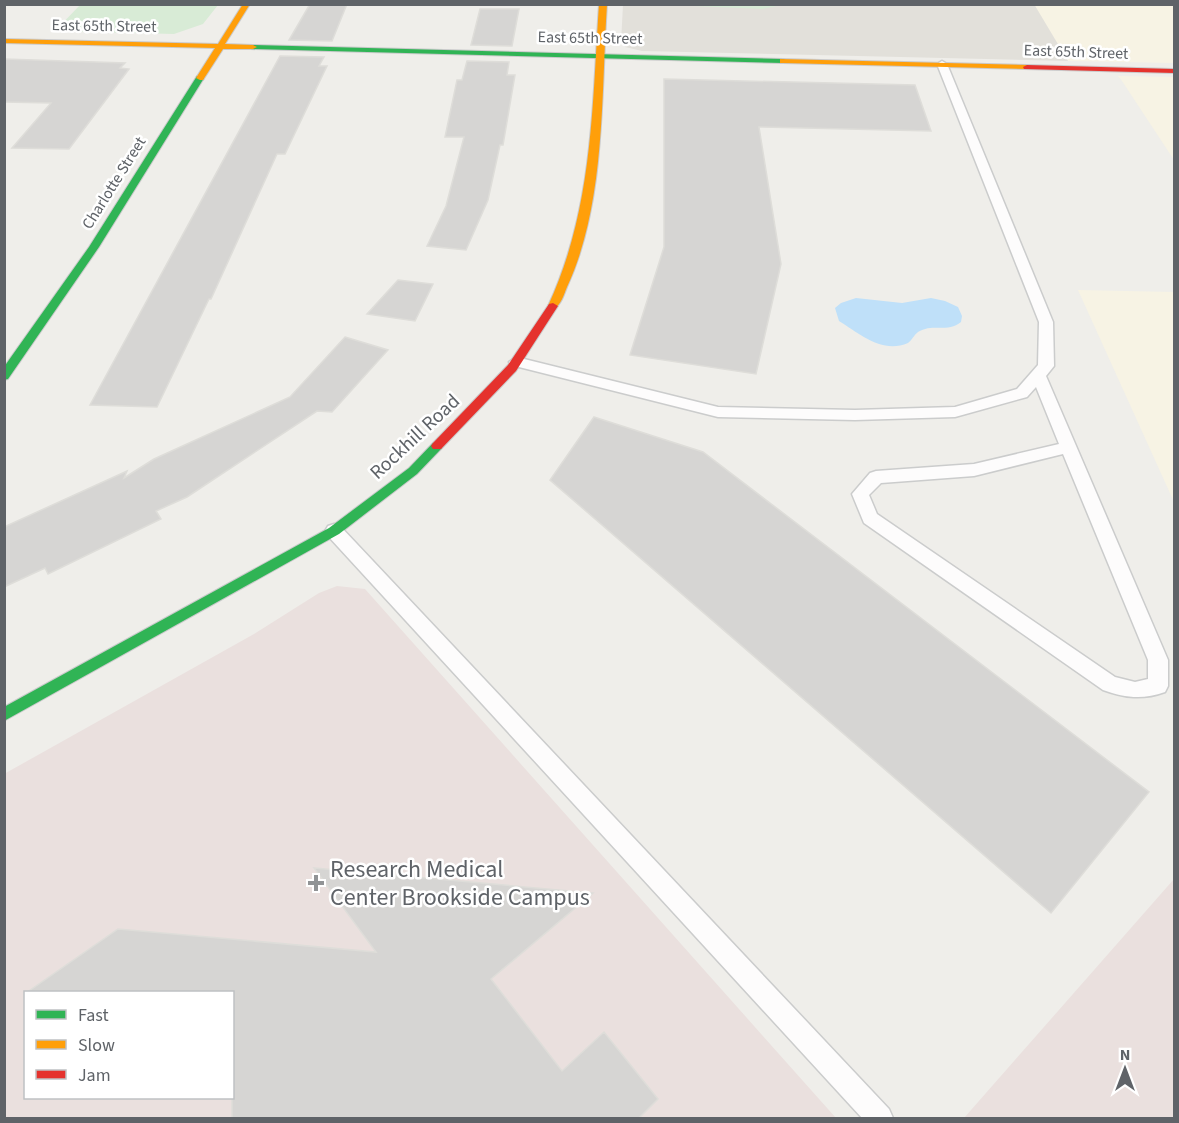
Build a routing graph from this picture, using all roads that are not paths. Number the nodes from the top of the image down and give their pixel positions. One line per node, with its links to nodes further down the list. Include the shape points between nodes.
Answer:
1 (247, 4): 4 (street, Charlotte Street)
2 (603, 4): 5 (street, Rockhill Road)
3 (4, 41): 4 (street, East 65th Street)
4 (221, 46): 5 (street, East 65th Street); 10 (street, Charlotte Street, via 94,247)
5 (600, 55): 6 (street, East 65th Street); 8 (street, Rockhill Road, via 589,191 579,242 555,303)
6 (942, 64): 7 (street, East 65th Street); 9 (lane, via 1046,322 1046,366)
7 (1174, 71)
8 (516, 362): 9 (lane, via 718,412 955,412 1022,393); 12 (street, Rockhill Road, via 413,471)
9 (1038, 375): 11 (lane)
10 (4, 376)
11 (1068, 447): 11 (lane, via 1158,660 1158,686 1135,690 1110,684 870,518 860,494 876,477 975,470)
12 (334, 531): 13 (street, Rockhill Road); 14 (lane)
13 (4, 715)
14 (880, 1119)

